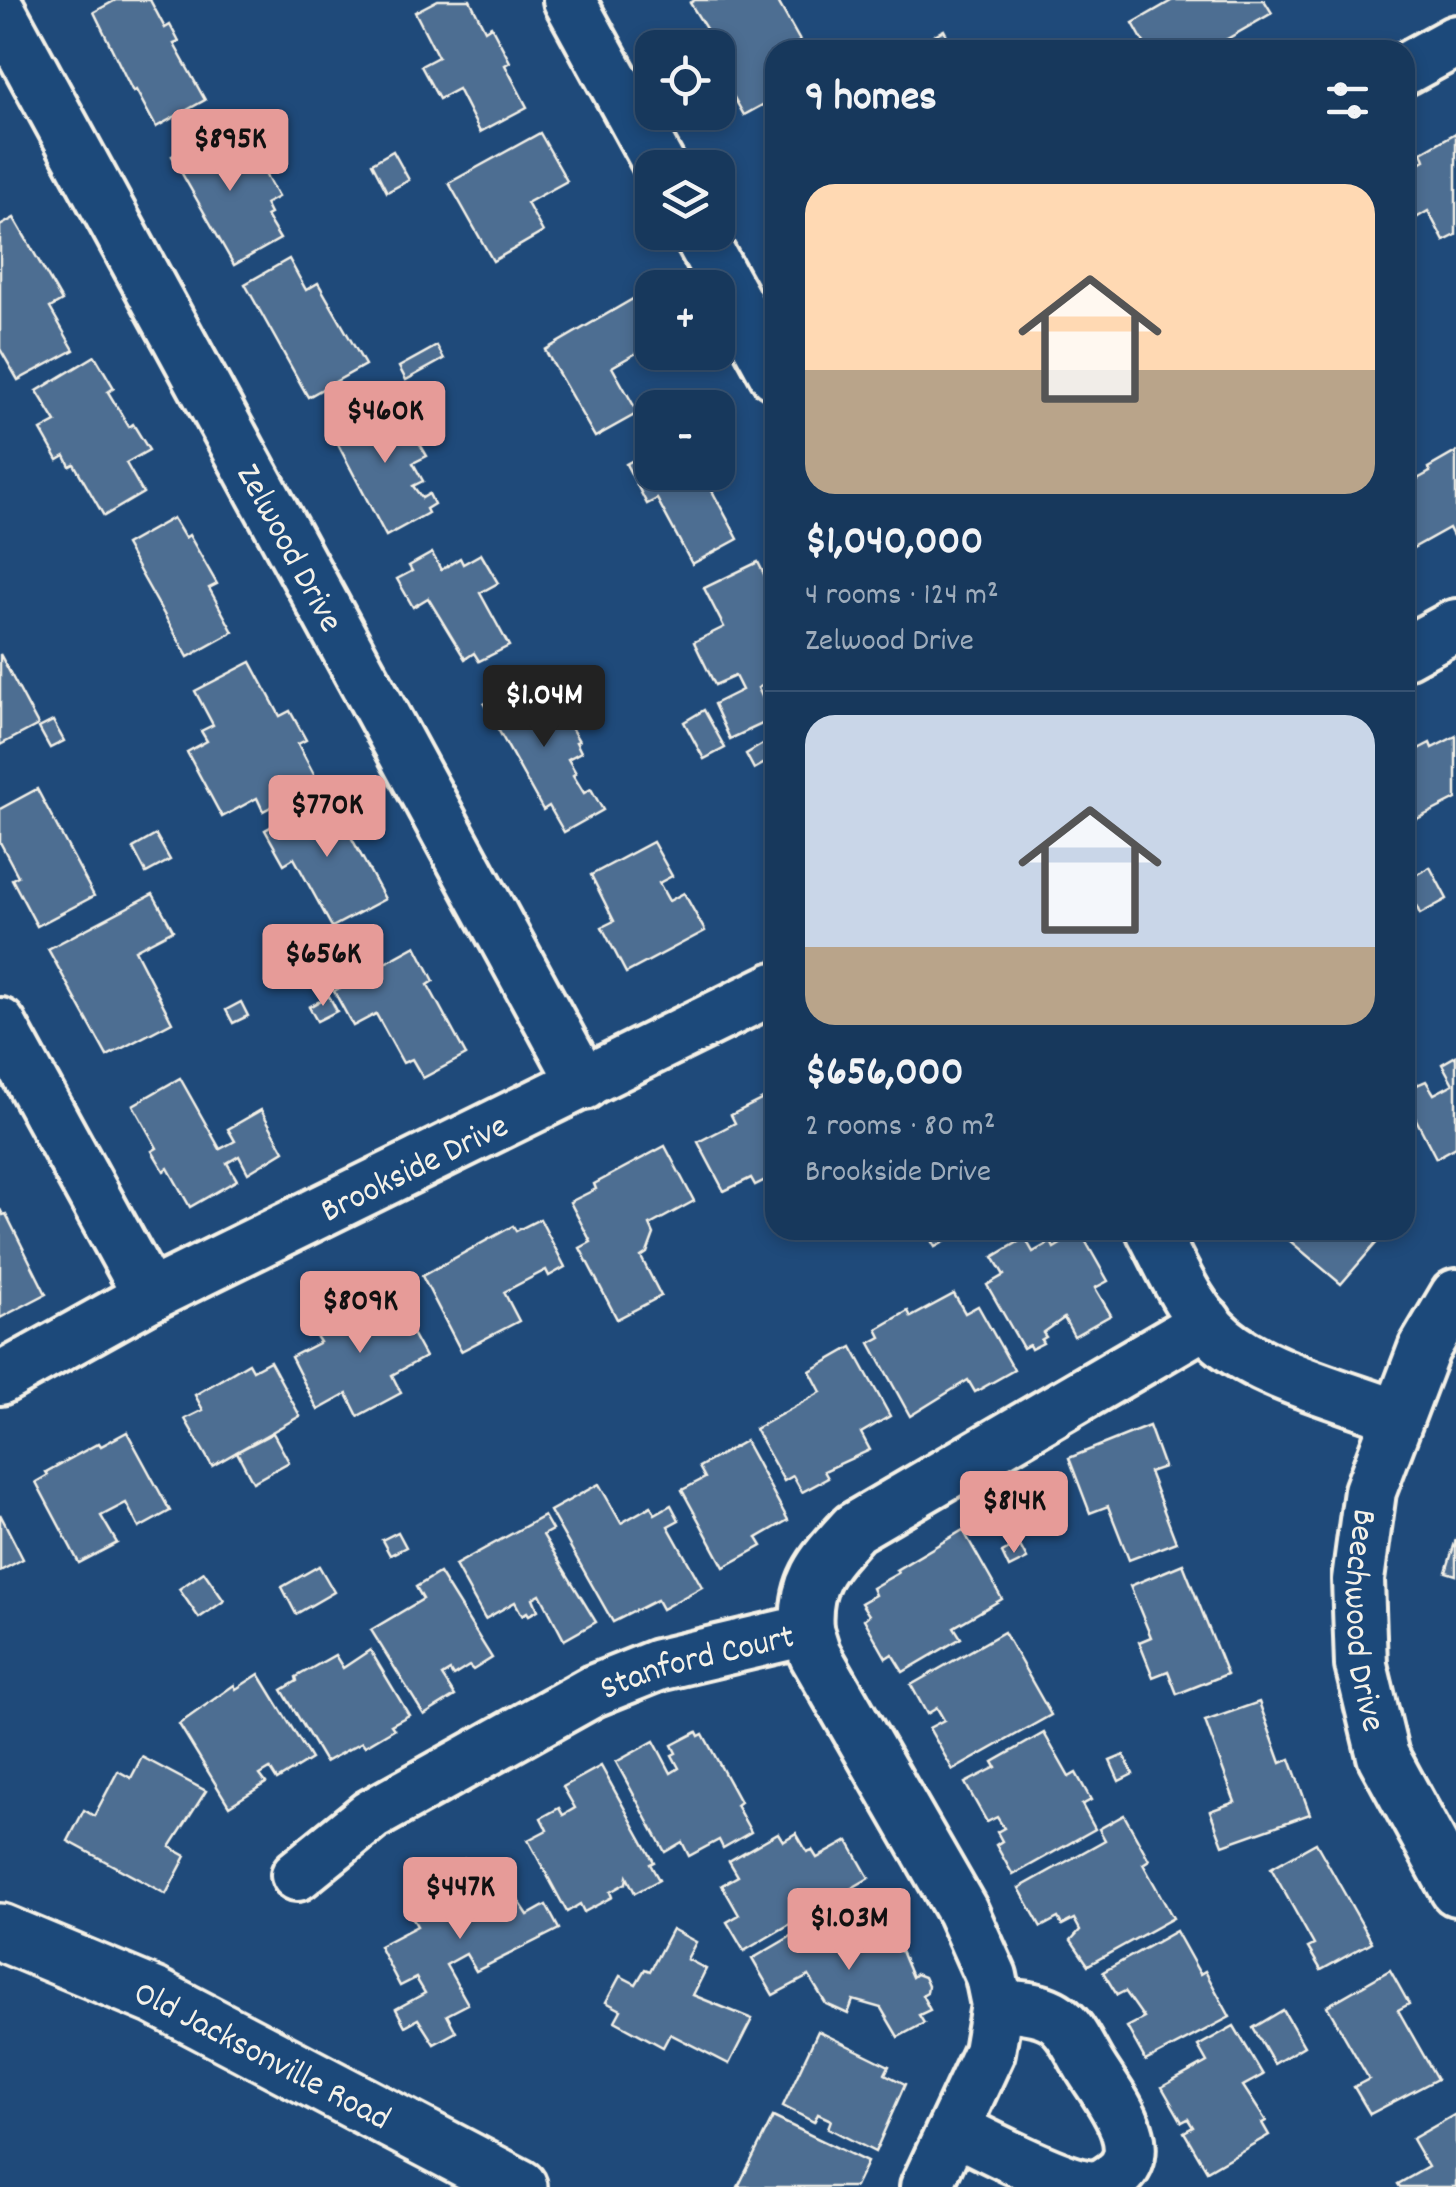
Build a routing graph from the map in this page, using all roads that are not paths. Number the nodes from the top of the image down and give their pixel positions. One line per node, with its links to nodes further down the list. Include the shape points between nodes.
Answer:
1 (569, 0): 5 (street)
2 (0, 11): 12 (street, Zelwood Drive)
3 (1456, 42): 4 (street)
4 (1415, 64)
5 (651, 150)
6 (707, 250): 7 (street)
7 (765, 356)
8 (1456, 625): 9 (street)
9 (1415, 648)
10 (765, 993): 12 (street, Brookside Drive)
11 (0, 1024): 15 (street)
12 (584, 1084): 15 (street, Brookside Drive)
13 (1158, 1240): 16 (street)
14 (1456, 1294): 18 (street, Beechwood Drive, via 1424,1349)
15 (149, 1296): 17 (street, Brookside Drive)
16 (1206, 1322): 18 (street, via 1257,1362); 19 (street, Stanford Court, via 854,1528 811,1583)
17 (0, 1380)
18 (1398, 1416): 21 (street, Beechwood Drive, via 1370,1491 1358,1580 1361,1665 1383,1756)
19 (807, 1630): 20 (street, Stanford Court, via 658,1665 594,1691 370,1815); 23 (street, via 815,1655 962,1912 992,1976)
20 (296, 1876)
21 (1456, 1890)
22 (0, 1932): 25 (main road, Old Jacksonville Road, via 154,1996)
23 (996, 2005): 24 (street, via 989,2052); 24 (street, via 1025,2006 1061,2021 1118,2112 1129,2138 1126,2168 1095,2187 1064,2183)
24 (954, 2129): 26 (street)
25 (519, 2187)
26 (926, 2187)

